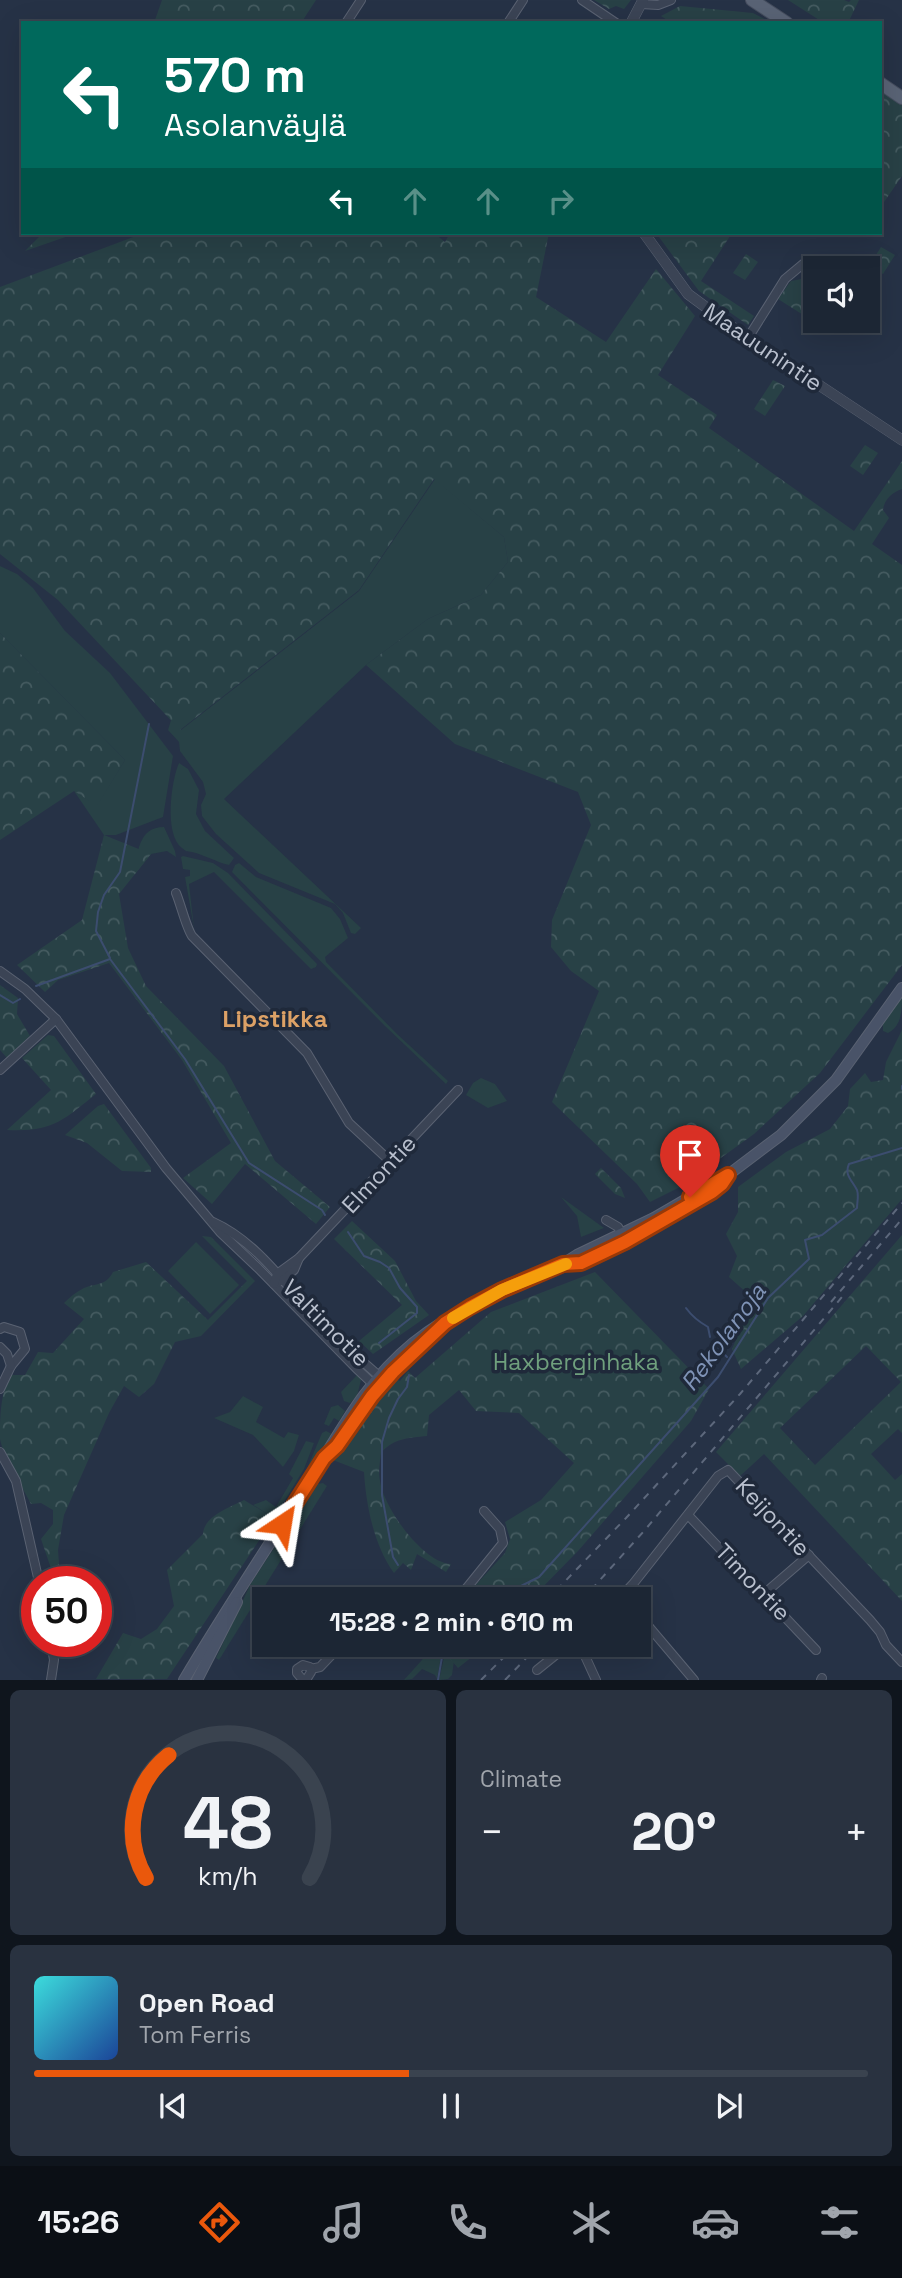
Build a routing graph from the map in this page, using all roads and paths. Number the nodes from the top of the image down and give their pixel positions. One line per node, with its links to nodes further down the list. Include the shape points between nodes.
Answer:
1 (361, 0): 7 (street)
2 (523, 0): 8 (street)
3 (582, 0): 9 (street)
4 (671, 0): 6 (street, via 659,5)
5 (752, 0): 11 (main road)
6 (642, 2): 10 (street)
7 (349, 21)
8 (509, 21)
9 (613, 21)
10 (632, 21)
11 (784, 21)
12 (882, 84): 13 (main road)
13 (902, 98)
14 (645, 235): 16 (street, Maauunintie, via 688,294)
15 (803, 264): 16 (street, via 785,279)
16 (748, 338): 17 (street, Maauunintie)
17 (902, 440)
18 (176, 893): 24 (street, via 192,936 307,1053 349,1123)
19 (0, 971): 21 (street, Valtimotie)
20 (902, 988): 29 (main road, via 819,1098 781,1135 728,1175 621,1238 479,1301 424,1335)
21 (55, 1019): 22 (street); 25 (street, Valtimotie, via 166,1168 213,1222 244,1243)
22 (0, 1070)
23 (458, 1090): 24 (street, Elmontie)
24 (391, 1162): 25 (street, Elmontie)
25 (278, 1280): 29 (street, Valtimotie)
26 (0, 1329): 28 (street, via 20,1332 24,1349)
27 (0, 1347): 28 (street)
28 (11, 1366): 30 (street)
29 (378, 1381): 36 (main road, via 345,1420)
30 (0, 1389)
31 (0, 1452): 35 (street, via 16,1481)
32 (484, 1511): 37 (street, via 500,1528 503,1543)
33 (688, 1515): 34 (street, Keijontie, via 728,1470); 38 (street, Keijontie); 39 (street, Timontie)
34 (809, 1555): 39 (street); 46 (street, Keijontie)
35 (35, 1566)
36 (248, 1577): 51 (main road); 52 (main road)
37 (467, 1587)
38 (630, 1587)
39 (765, 1593): 41 (street, Timontie)
40 (651, 1629): 55 (street)
41 (816, 1650)
42 (54, 1657): 50 (street)
43 (330, 1657): 47 (street)
44 (553, 1657): 48 (street)
45 (586, 1657): 54 (street)
46 (902, 1662)
47 (311, 1670): 49 (street); 49 (street, via 301,1665 297,1671)
48 (537, 1670)
49 (302, 1678): 53 (street)
50 (51, 1679)
51 (184, 1679)
52 (197, 1679)
53 (287, 1679)
54 (596, 1679)
55 (694, 1679)

